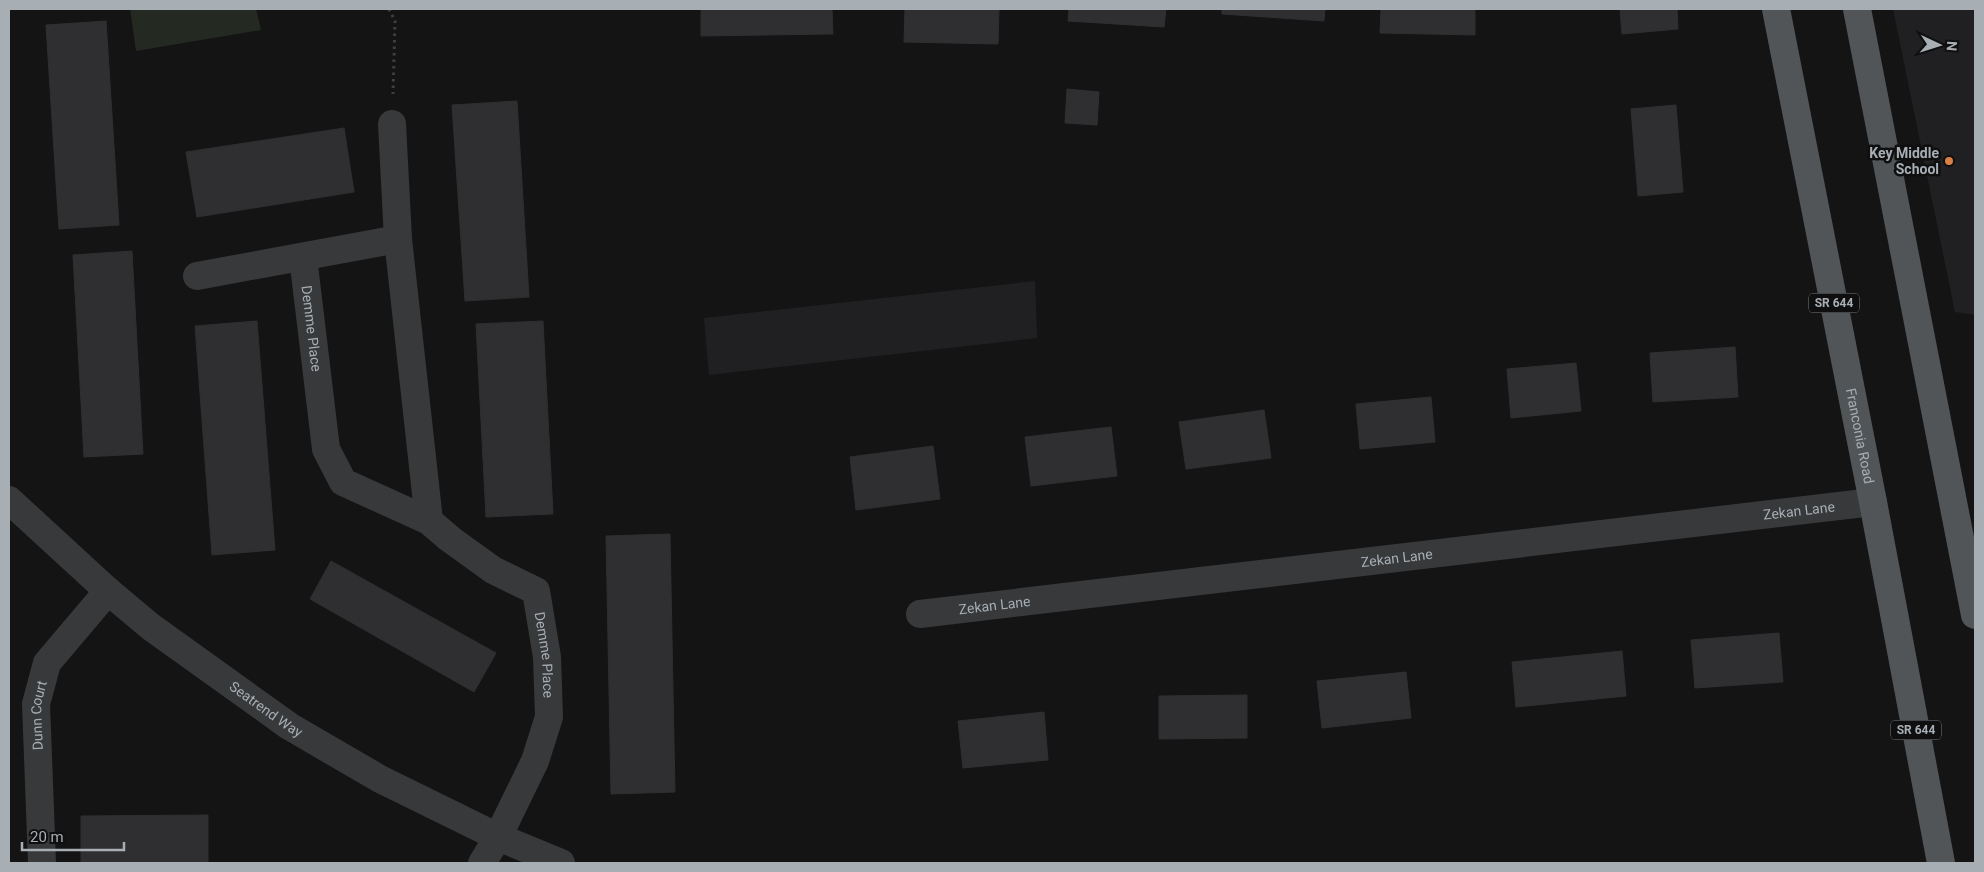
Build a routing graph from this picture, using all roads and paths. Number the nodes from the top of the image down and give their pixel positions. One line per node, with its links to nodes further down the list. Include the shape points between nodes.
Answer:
1 (389, 9): 4 (path, via 395,21)
2 (1776, 9): 9 (main road, Franconia Road / SR 644)
3 (1857, 9): 13 (main road)
4 (392, 124): 5 (street)
5 (398, 239): 6 (street); 10 (street)
6 (303, 257): 7 (street); 10 (street, Demme Place, via 326,450 343,482)
7 (197, 276)
8 (9, 500): 11 (street, Seatrend Way)
9 (1873, 502): 12 (street, Zekan Lane); 18 (main road, Franconia Road / SR 644)
10 (429, 521): 14 (street, Demme Place, via 493,570 536,591 547,658 548,717 535,761)
11 (108, 591): 14 (street, Seatrend Way, via 151,627 289,726 380,779); 15 (street, Dunn Court, via 47,663 36,704)
12 (920, 614)
13 (1975, 615)
14 (498, 837): 16 (street); 17 (street, Seatrend Way)
15 (42, 863)
16 (482, 863)
17 (562, 863)
18 (1941, 863)

